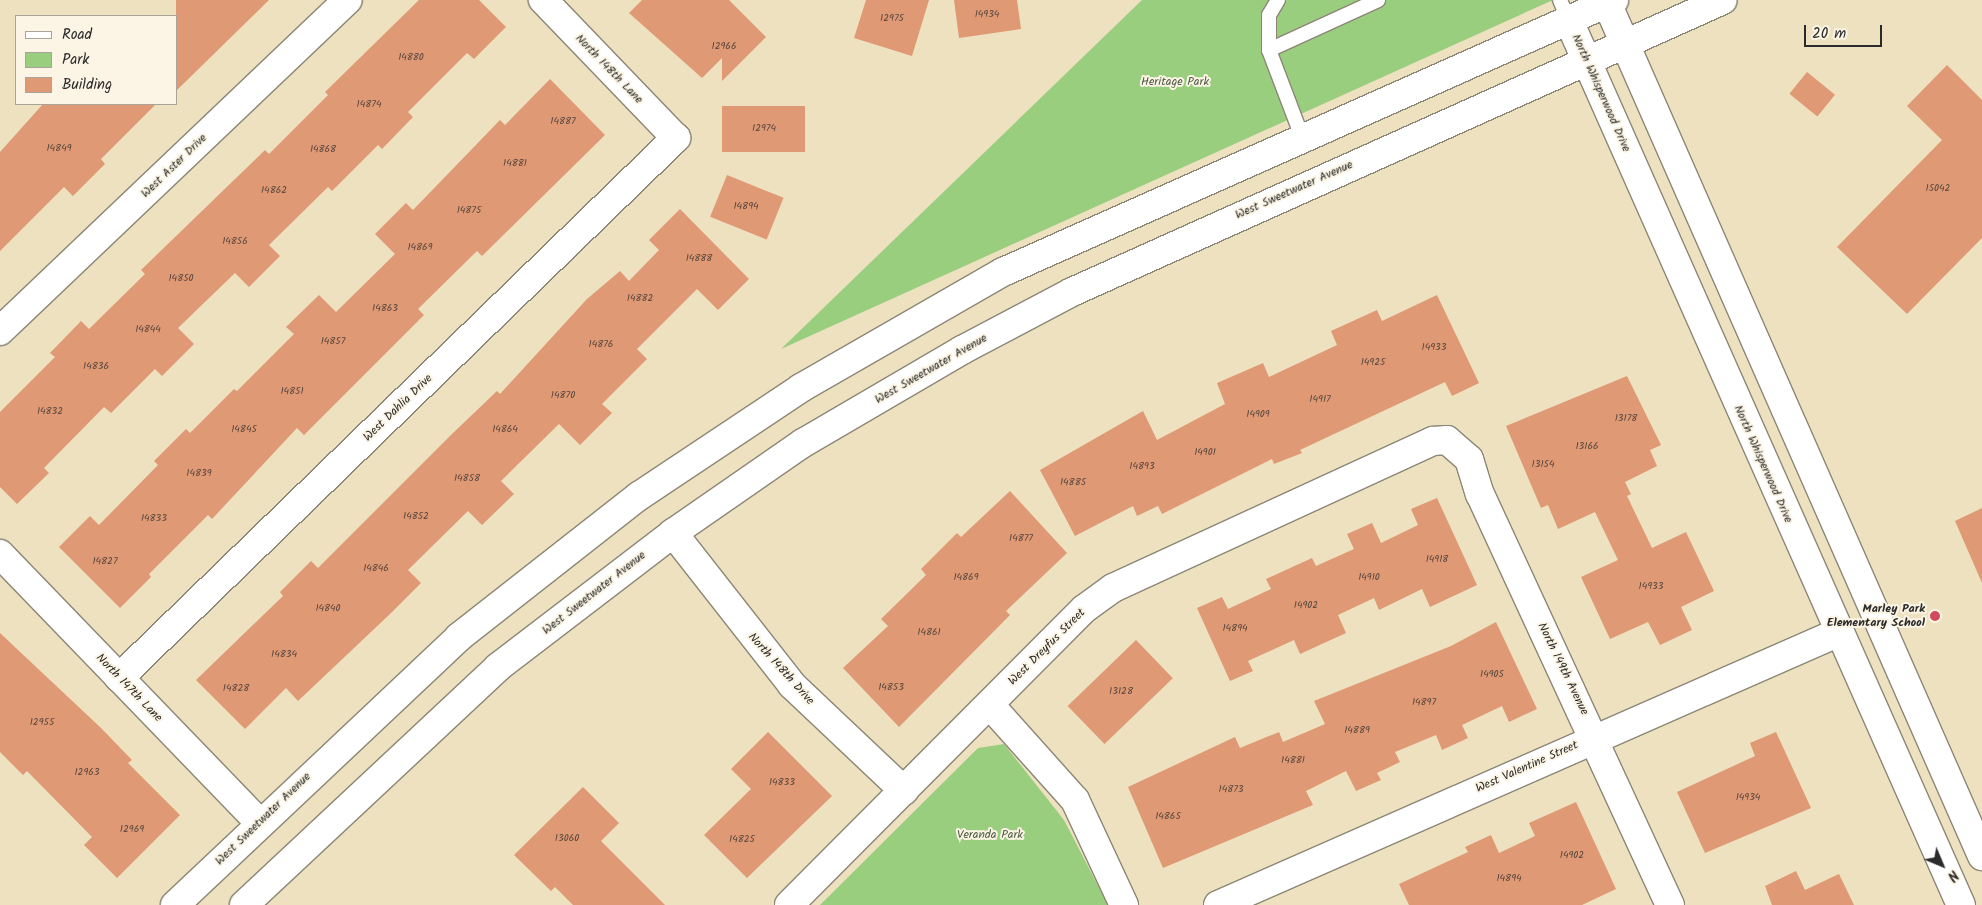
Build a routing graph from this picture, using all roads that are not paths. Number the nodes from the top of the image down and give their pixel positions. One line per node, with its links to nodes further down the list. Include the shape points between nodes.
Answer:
1 (347, 0): 13 (street, West Aster Drive)
2 (543, 0): 12 (street, North 148th Lane)
3 (1278, 0): 9 (lane, via 1269,16)
4 (1378, 0): 9 (lane)
5 (1722, 0): 8 (street, West Sweetwater Avenue)
6 (1609, 1): 7 (street, West Sweetwater Avenue); 8 (street)
7 (1565, 10): 10 (street, North Whisperwood Drive); 11 (street, West Sweetwater Avenue)
8 (1624, 45): 10 (street, West Sweetwater Avenue); 23 (street)
9 (1269, 50): 11 (lane)
10 (1588, 61): 15 (street, West Sweetwater Avenue, via 1072,292 803,443); 17 (street, North Whisperwood Drive)
11 (1302, 137): 22 (street, West Sweetwater Avenue, via 1003,272 866,349 731,432 639,496 459,637)
12 (676, 138): 18 (street, West Dahlia Drive)
13 (0, 331)
14 (1447, 440): 19 (street, West Dreyfus Street, via 1433,442 1113,588 1084,609); 20 (street, North 149th Avenue, via 1469,459 1480,494)
15 (673, 533): 21 (street, North 148th Drive, via 792,685); 25 (street, West Sweetwater Avenue, via 498,667)
16 (0, 554): 18 (street, North 147th Lane)
17 (1837, 633): 20 (street, West Valentine Street); 30 (street, North Whisperwood Drive)
18 (119, 678): 22 (street, North 147th Lane)
19 (990, 705): 21 (street, West Dreyfus Street); 27 (street, via 1075,800)
20 (1596, 737): 28 (street, West Valentine Street); 29 (street, North 149th Avenue)
21 (904, 790): 26 (street, West Dreyfus Street)
22 (259, 822): 24 (street, West Sweetwater Avenue)
23 (1982, 856)
24 (175, 905)
25 (244, 905)
26 (789, 905)
27 (1124, 905)
28 (1218, 905)
29 (1670, 905)
30 (1961, 905)

